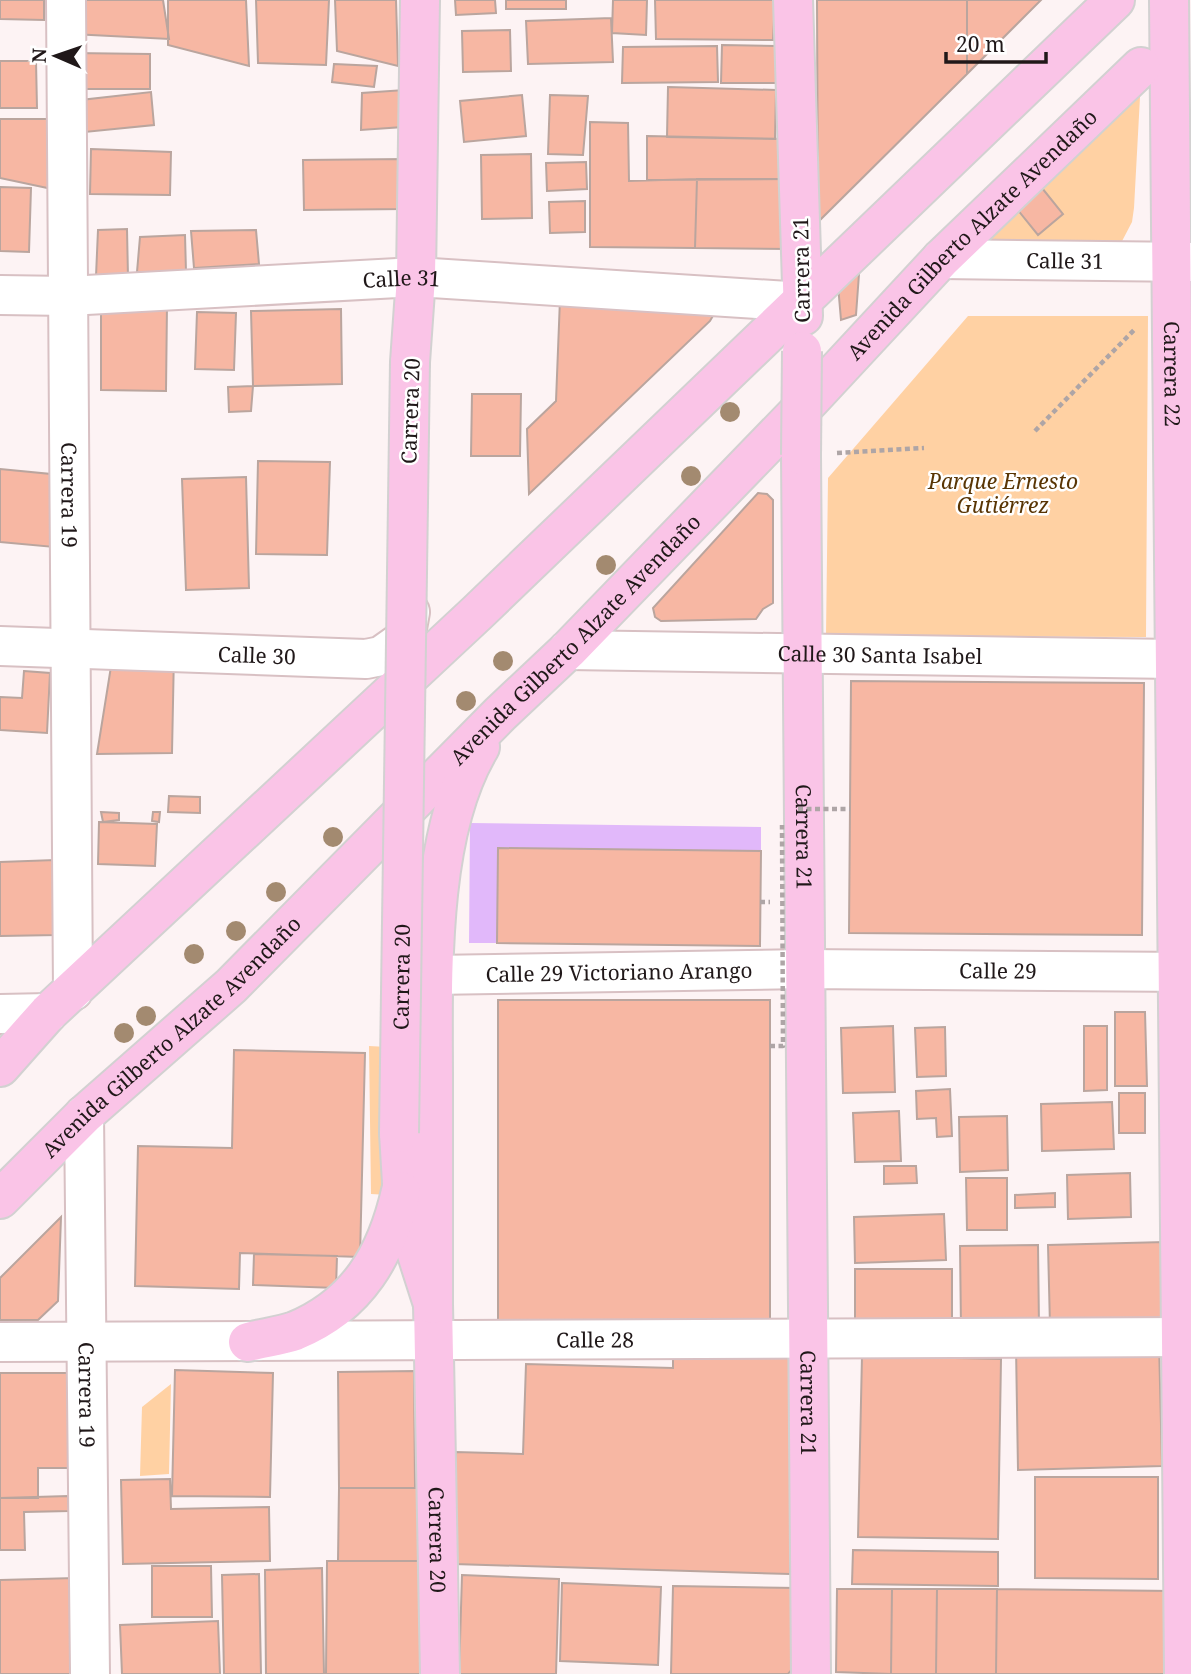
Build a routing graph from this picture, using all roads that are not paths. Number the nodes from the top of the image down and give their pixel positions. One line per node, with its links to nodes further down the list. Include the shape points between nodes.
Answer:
1 (66, 0): 11 (street, Carrera 19)
2 (420, 0): 9 (main road, Carrera 20)
3 (793, 0): 12 (main road, Carrera 21)
4 (1115, 0): 12 (main road)
5 (1169, 0): 8 (main road, Carrera 22)
6 (1141, 67): 7 (main road, Avenida Gilberto Alzate Avendaño)
7 (941, 259): 8 (street, Calle 31); 17 (main road, Avenida Gilberto Alzate Avendaño)
8 (1178, 273): 19 (main road, Carrera 22)
9 (416, 277): 11 (street, Calle 31); 12 (street, Calle 31); 13 (street, Carrera 20); 28 (main road, Carrera 20, bridge, via 410,362)
10 (0, 295): 11 (street, Calle 31)
11 (68, 296): 16 (street, Carrera 19)
12 (803, 302): 14 (main road); 18 (main road, Carrera 21, bridge)
13 (411, 606): 14 (street, via 426,616 441,618); 16 (street, Calle 30, via 405,639 381,656 366,659)
14 (477, 613): 24 (main road)
15 (0, 646): 16 (street, Calle 30)
16 (71, 647): 24 (street, Carrera 19)
17 (568, 650): 18 (street, Calle 30 Santa Isabel); 20 (main road, Avenida Gilberto Alzate Avendaño)
18 (803, 656): 19 (street, Calle 30 Santa Isabel); 21 (main road, Carrera 21)
19 (1183, 657): 22 (main road, Carrera 22)
20 (500, 714): 23 (main road, via 468,768 444,843); 27 (main road, Avenida Gilberto Alzate Avendaño, via 231,986)
21 (805, 969): 22 (street, Calle 29); 23 (street, Calle 29 Victoriano Arango); 32 (main road, Carrera 21)
22 (1184, 972): 31 (main road, Carrera 22)
23 (433, 975): 30 (main road)
24 (61, 1002): 25 (street); 26 (main road)
25 (0, 1014)
26 (0, 1067)
27 (83, 1115): 29 (main road, Avenida Gilberto Alzate Avendaño); 34 (street, Carrera 19)
28 (402, 1183): 30 (main road, Carrera 20); 35 (main road, via 392,1230 370,1273 345,1299 295,1331)
29 (0, 1199)
30 (434, 1322): 32 (street, Calle 28); 35 (street, Calle 28); 37 (main road, Carrera 20)
31 (1186, 1337): 32 (street, Calle 28); 39 (main road, Carrera 22)
32 (808, 1339): 38 (main road, Carrera 21)
33 (0, 1342): 34 (street, Calle 28)
34 (87, 1342): 35 (street, Calle 28); 36 (street, Carrera 19)
35 (248, 1342)
36 (90, 1674)
37 (440, 1674)
38 (811, 1674)
39 (1184, 1674)

